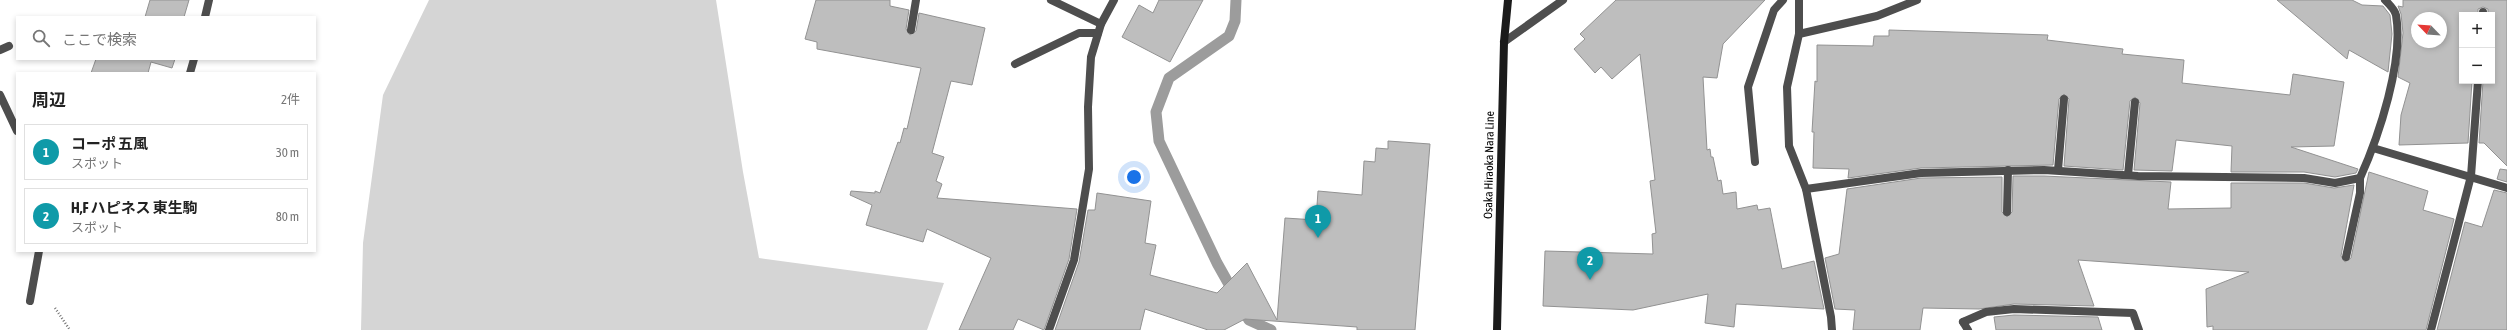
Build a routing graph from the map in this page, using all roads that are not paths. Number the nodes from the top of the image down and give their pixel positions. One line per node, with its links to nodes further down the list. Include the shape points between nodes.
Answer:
1 (209, 0): 11 (street)
2 (916, 0): 13 (street)
3 (1051, 0): 12 (street)
4 (1114, 0): 12 (street)
5 (1508, 0): 16 (main road, Osaka Hiraoka Nara Line)
6 (1562, 0): 16 (street)
7 (1783, 0): 28 (street, via 1774,10 1748,87)
8 (1799, 0): 15 (street)
9 (1917, 0): 15 (street, via 1877,16)
10 (2385, 0): 27 (street, via 2396,13 2398,54)
11 (205, 16)
12 (1101, 24): 14 (street)
13 (911, 30)
14 (1098, 33): 20 (street, via 1079,33); 40 (street, via 1092,57 1088,107 1089,169 1074,260)
15 (1799, 34): 35 (street, via 1787,87 1789,146)
16 (1504, 42): 41 (main road, Osaka Hiraoka Nara Line)
17 (9, 46): 18 (street)
18 (0, 50)
19 (194, 60): 21 (street)
20 (1015, 64)
21 (190, 72)
22 (2478, 84): 32 (street)
23 (0, 95): 26 (street)
24 (2064, 99): 30 (street)
25 (2136, 102): 31 (street)
26 (16, 129)
27 (2373, 148): 32 (street); 33 (street)
28 (1755, 162)
29 (2008, 170): 30 (street); 35 (street, via 1921,173); 36 (street)
30 (2058, 170): 31 (street)
31 (2128, 175): 33 (street, via 2304,178 2335,183)
32 (2471, 176): 34 (street); 45 (street)
33 (2360, 178): 38 (street, via 2360,193)
34 (2507, 188)
35 (1806, 190): 42 (street)
36 (2007, 212)
37 (39, 252): 39 (street)
38 (2346, 257)
39 (30, 301)
40 (1049, 330)
41 (1498, 330)
42 (1832, 330)
43 (1968, 330): 44 (street, via 1963,322 1986,312 2014,309 2133,313)
44 (2139, 330)
45 (2431, 330)

